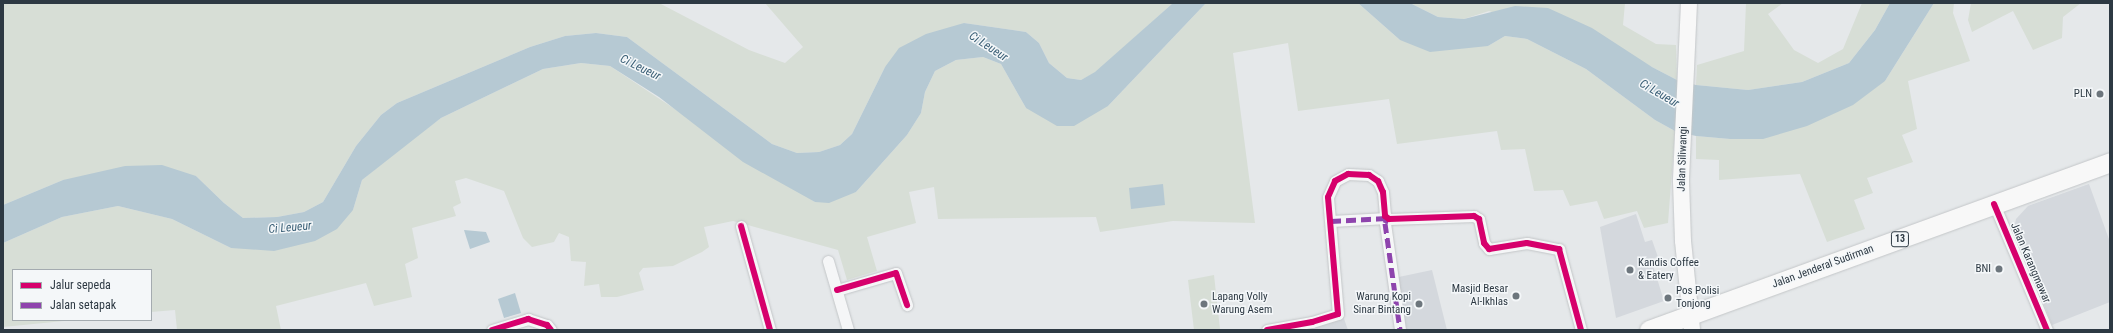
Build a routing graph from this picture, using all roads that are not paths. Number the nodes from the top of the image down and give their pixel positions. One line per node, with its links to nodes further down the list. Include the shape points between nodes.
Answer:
1 (1689, 3): 10 (main road, Jalan Siliwangi, via 1683,154 1683,241)
2 (2110, 162): 3 (highway, Jalan Jenderal Sudirman / 13)
3 (1994, 204): 10 (highway, Jalan Jenderal Sudirman / 13); 19 (street, Jalan Karangmawar)
4 (1387, 218): 5 (street); 5 (street, via 1378,181 1369,175 1348,174 1336,181 1331,188 1328,197); 16 (street, via 1385,224); 17 (street, via 1474,216 1479,219 1485,245 1489,249 1527,243 1559,249)
5 (1331, 221): 15 (street, via 1338,314 1312,322)
6 (741, 226): 13 (street)
7 (828, 261): 8 (street)
8 (836, 290): 9 (street, via 896,273); 14 (street)
9 (907, 305)
10 (1691, 323): 18 (highway, Jalan Jenderal Sudirman / 13)
11 (492, 330): 12 (street, via 528,319 547,325)
12 (551, 330)
13 (770, 330)
14 (848, 330)
15 (1267, 330)
16 (1400, 330)
17 (1581, 330)
18 (1649, 330)
19 (2047, 330)

